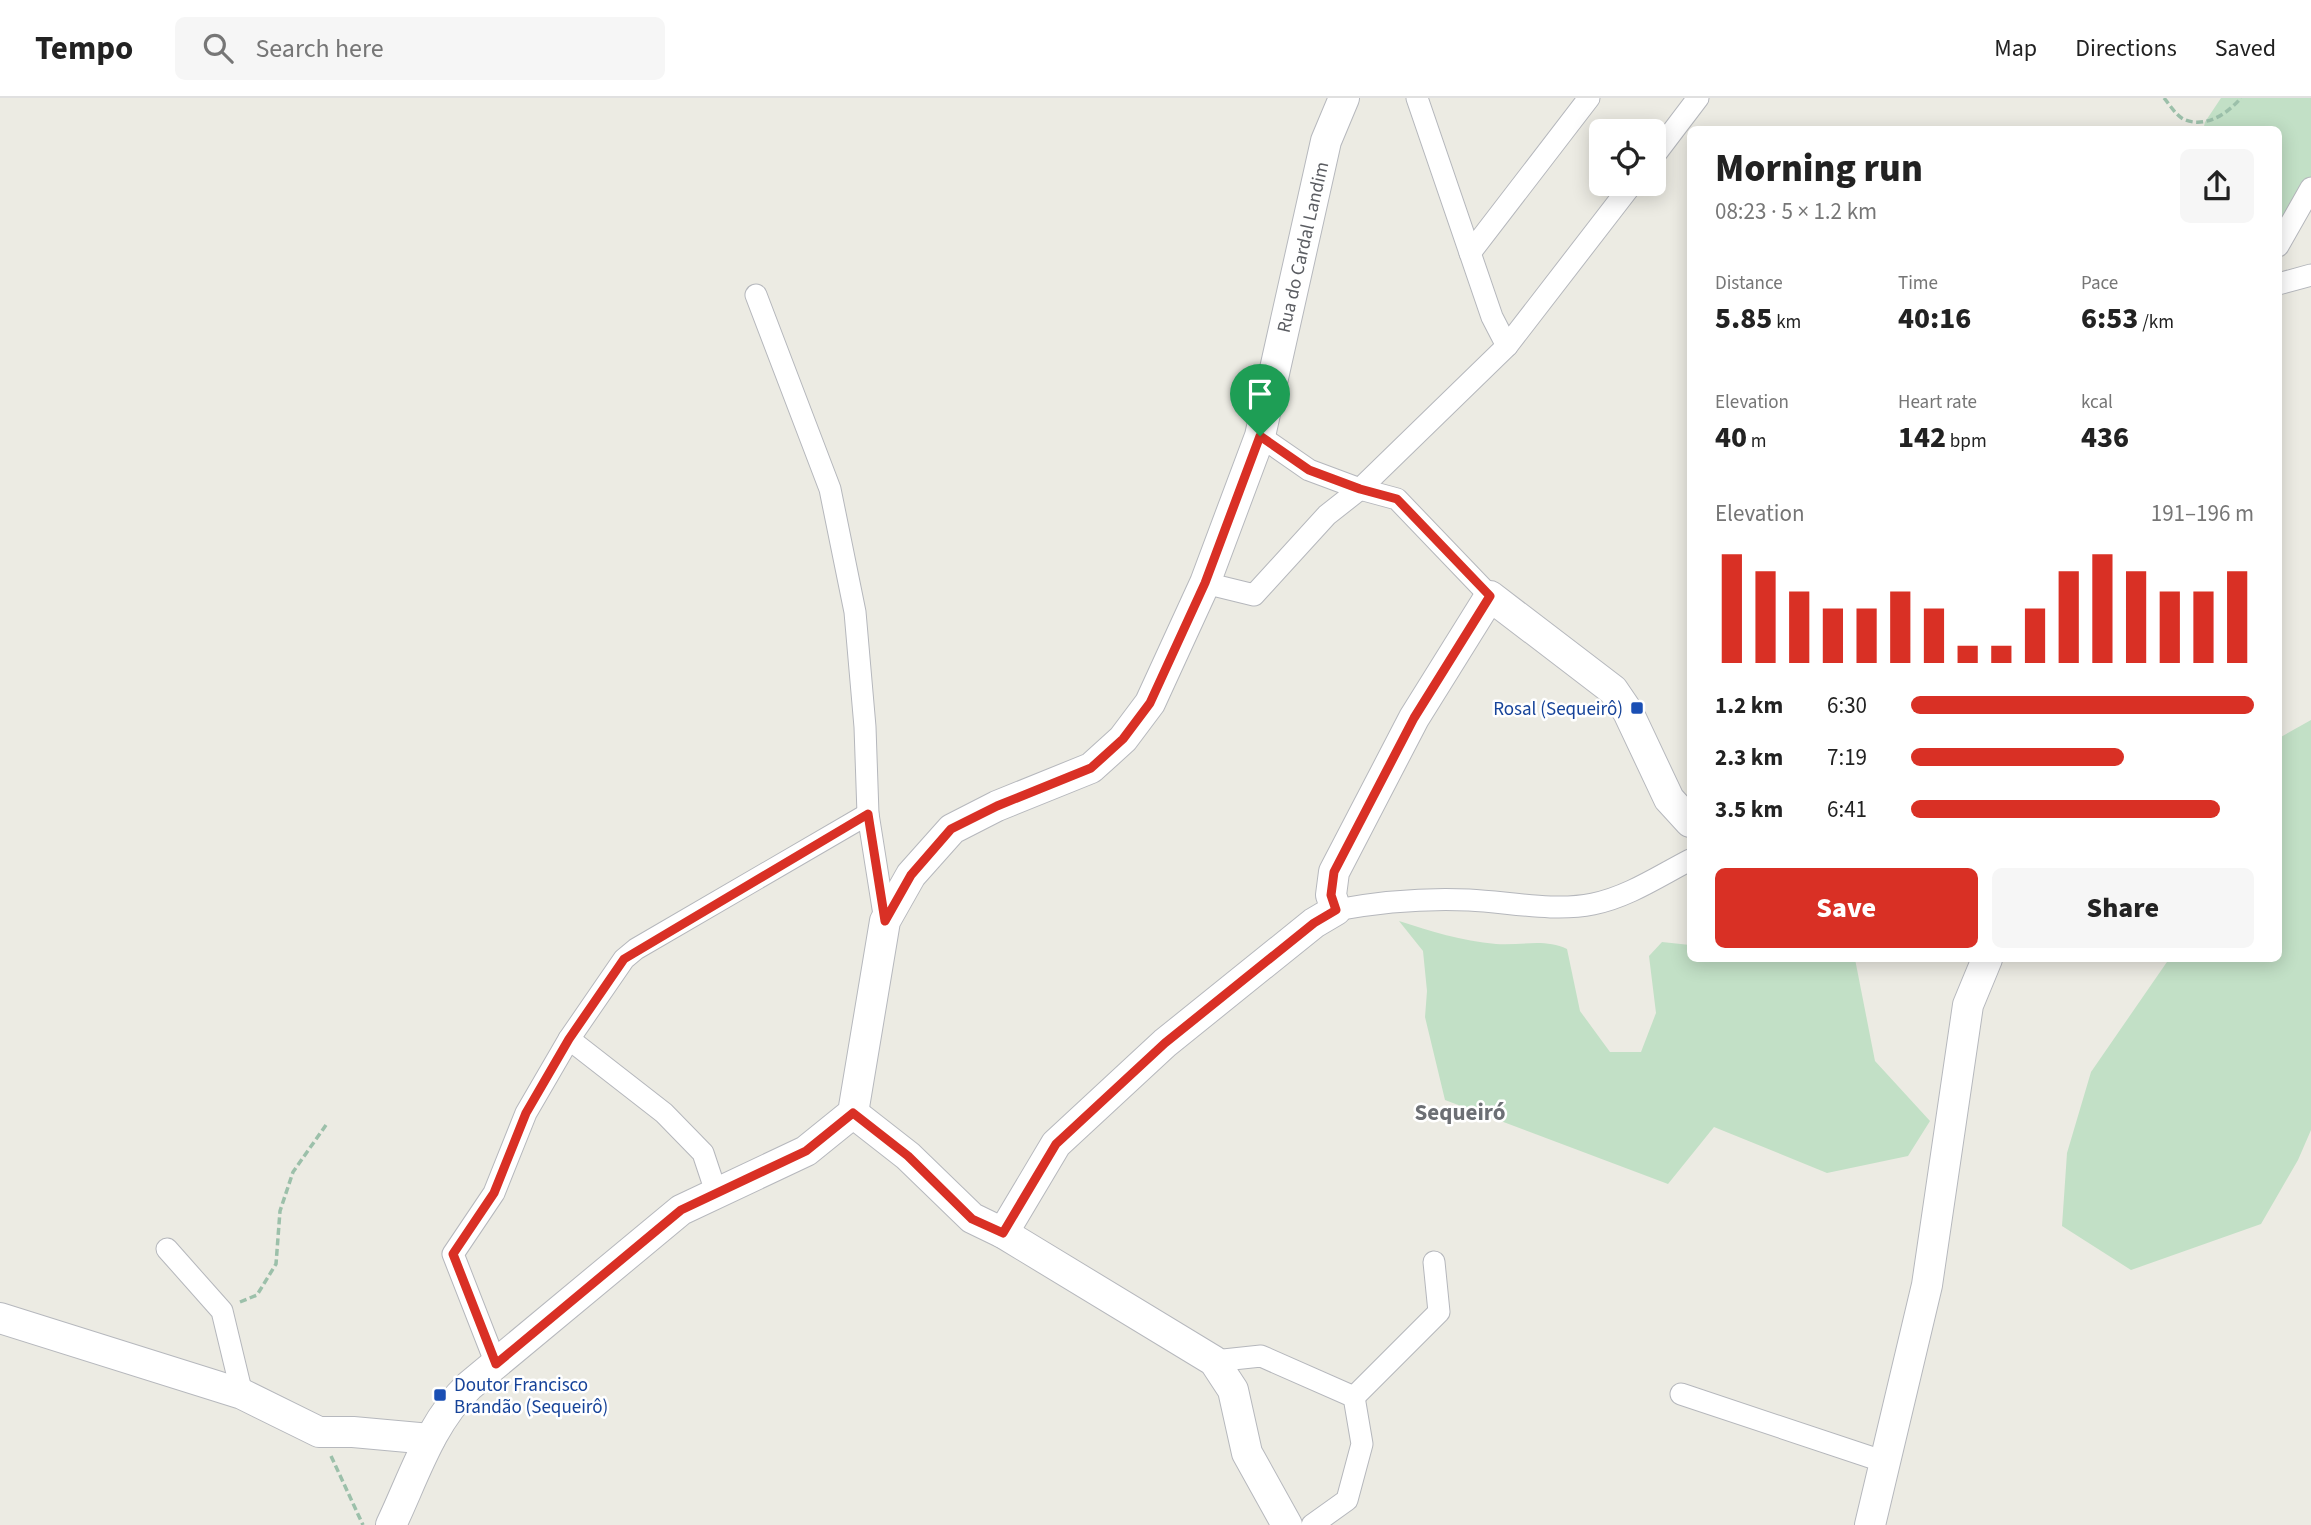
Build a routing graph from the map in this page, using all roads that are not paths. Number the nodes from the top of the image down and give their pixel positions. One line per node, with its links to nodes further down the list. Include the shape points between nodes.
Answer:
1 (1344, 98): 14 (street, Rua do Cardal Landim, via 1326,141)
2 (1418, 98): 9 (street)
3 (1589, 98): 9 (street)
4 (1698, 98): 5 (street)
5 (1666, 140)
6 (2311, 188): 8 (street)
7 (1623, 196): 13 (street)
8 (2282, 239)
9 (1470, 253): 13 (street)
10 (2311, 275): 11 (street)
11 (2282, 283)
12 (756, 295): 18 (street, via 830,489 855,612)
13 (1507, 345): 15 (street)
14 (1260, 436): 15 (street, via 1309,470); 16 (street, Rua do Cardal Landim)
15 (1360, 489): 16 (street, via 1327,515 1254,594); 17 (street, via 1397,499)
16 (1205, 583): 22 (street, Rua do Cardal Landim, via 1150,703 1123,739 1091,768 951,829 911,875)
17 (1490, 596): 19 (street, via 1613,690 1669,799); 21 (street, via 1414,718 1334,872 1331,895)
18 (868, 814): 22 (street); 24 (street, via 636,949 624,959)
19 (1687, 819)
20 (1687, 862): 21 (street, via 1624,895 1592,905 1465,900 1374,903)
21 (1336, 910): 27 (street, via 1165,1043 1056,1144)
22 (885, 921): 25 (street, Rua do Cardal Landim)
23 (1986, 962): 37 (street, via 1968,1005 1927,1285)
24 (569, 1039): 26 (street, via 664,1113 703,1153); 32 (street, via 526,1113 494,1193 453,1254)
25 (853, 1113): 26 (street, via 806,1151); 27 (street, via 908,1156 972,1219)
26 (716, 1192): 32 (street, via 681,1210)
27 (1003, 1233): 31 (street)
28 (167, 1249): 33 (street, via 222,1311)
29 (1434, 1262): 35 (street, via 1439,1312)
30 (0, 1318): 33 (street)
31 (1214, 1361): 35 (street, via 1261,1356); 40 (street, via 1233,1390 1247,1453)
32 (496, 1364): 36 (street, via 450,1404)
33 (242, 1394): 36 (street, via 319,1432)
34 (1681, 1394): 37 (street)
35 (1354, 1397): 41 (street, via 1362,1444 1347,1500)
36 (430, 1439): 39 (street)
37 (1885, 1462): 38 (street)
38 (1875, 1523)
39 (391, 1525)
40 (1287, 1525)
41 (1312, 1525)

